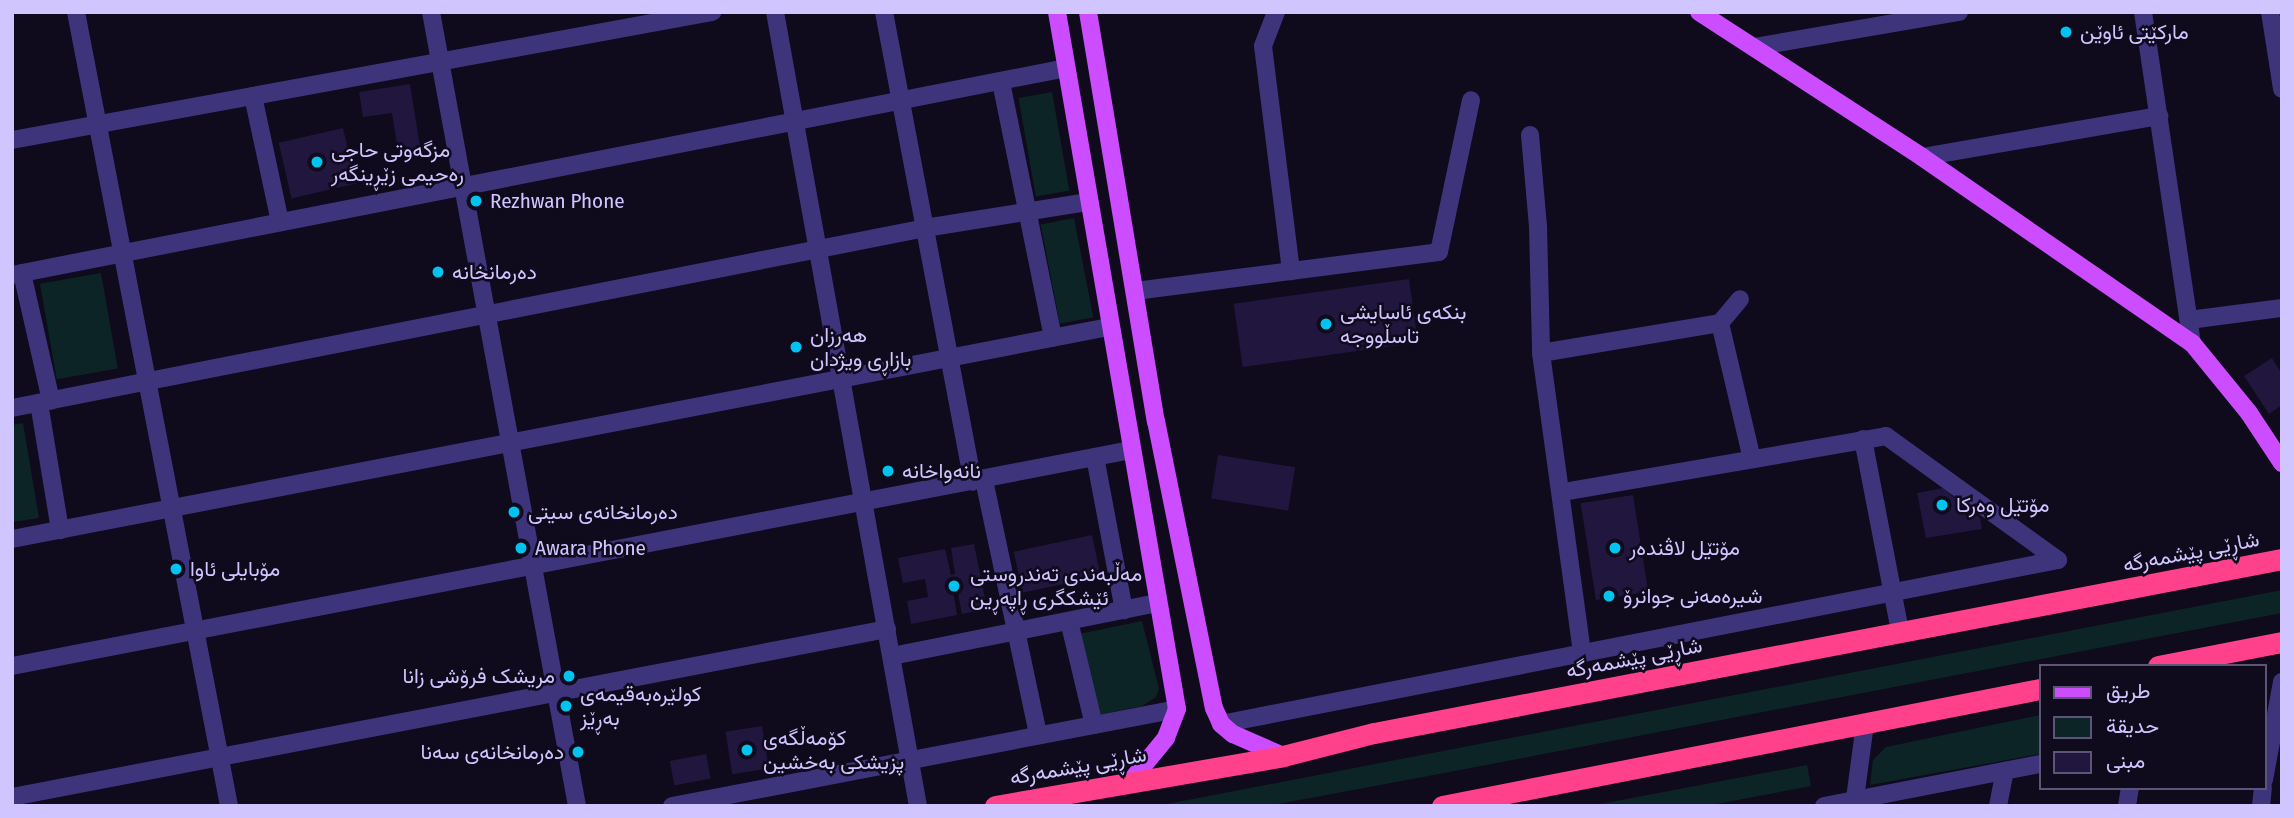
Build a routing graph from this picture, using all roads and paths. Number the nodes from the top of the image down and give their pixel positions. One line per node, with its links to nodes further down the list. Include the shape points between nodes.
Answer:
1 (76, 12): 23 (street)
2 (431, 12): 14 (street)
3 (712, 12): 14 (street)
4 (775, 12): 22 (street)
5 (884, 12): 19 (street)
6 (1057, 12): 15 (main road)
7 (1088, 12): 36 (main road)
8 (1276, 12): 34 (street, via 1263,46)
9 (1699, 12): 13 (main road)
10 (1956, 12): 13 (street)
11 (2143, 12): 21 (street)
12 (2270, 12): 17 (street)
13 (1754, 47): 26 (main road)
14 (440, 62): 18 (street); 27 (street)
15 (1066, 68): 16 (street); 28 (main road)
16 (1001, 82): 19 (street); 29 (street)
17 (2282, 89)
18 (253, 96): 23 (street); 30 (street)
19 (901, 100): 22 (street); 31 (street)
20 (1471, 100): 34 (street, via 1439,252)
21 (2159, 116): 26 (street); 40 (street)
22 (795, 121): 27 (street); 32 (street)
23 (98, 125): 25 (street); 33 (street)
24 (1530, 135): 45 (street)
25 (12, 140)
26 (1922, 157): 44 (main road)
27 (463, 187): 30 (street); 39 (street)
28 (1087, 202): 29 (street); 42 (main road)
29 (1028, 214): 31 (street); 43 (street)
30 (280, 222): 33 (street)
31 (925, 228): 32 (street); 46 (street)
32 (818, 249): 39 (street); 48 (street)
33 (123, 254): 35 (street); 47 (street)
34 (1291, 271): 36 (street)
35 (17, 274): 49 (street)
36 (1135, 291): 84 (main road, via 1156,421)
37 (1740, 299): 41 (street)
38 (2282, 307): 40 (street)
39 (486, 314): 47 (street); 52 (street)
40 (2189, 320): 44 (street)
41 (1720, 323): 45 (street); 55 (street)
42 (1109, 327): 43 (street); 53 (main road)
43 (1053, 338): 46 (street)
44 (2192, 343): 56 (main road, via 2249,413)
45 (1541, 352): 58 (street)
46 (949, 359): 48 (street); 57 (street)
47 (148, 382): 49 (street); 60 (street)
48 (842, 382): 52 (street); 59 (street)
49 (45, 402): 50 (street); 61 (street)
50 (12, 408)
51 (1863, 439): 55 (street); 65 (street); 65 (street, via 1886,436 2059,561)
52 (511, 444): 60 (street); 64 (street)
53 (1131, 450): 54 (street); 66 (main road)
54 (1095, 457): 57 (street); 67 (street)
55 (1752, 459): 58 (street)
56 (2282, 463)
57 (978, 481): 59 (street); 71 (street)
58 (1563, 492): 74 (street)
59 (865, 505): 64 (street); 69 (street)
60 (172, 509): 61 (street); 70 (street)
61 (60, 530): 62 (street)
62 (12, 539)
63 (2282, 559): 72 (highway, شاڕێی پێشمەرگە)
64 (534, 567): 70 (street); 80 (street)
65 (1892, 593): 72 (street); 74 (street)
66 (1158, 603): 67 (street); 81 (main road)
67 (1124, 610): 68 (street)
68 (1069, 621): 71 (street); 83 (street)
69 (887, 629): 75 (street); 80 (street)
70 (195, 631): 76 (street); 88 (street)
71 (1016, 632): 75 (street); 86 (street)
72 (1900, 632): 87 (highway, شاڕێی پێشمەرگە, via 1374,733)
73 (2282, 642): 77 (highway)
74 (1582, 654): 84 (street)
75 (892, 656): 89 (street)
76 (13, 663)
77 (2168, 664)
78 (2282, 682): 82 (street)
79 (2038, 689): 85 (highway)
80 (557, 692): 88 (street); 97 (street)
81 (1177, 709): 83 (street); 93 (main road, via 1166,738)
82 (2270, 719): 92 (street)
83 (1094, 724): 86 (street)
84 (1221, 724): 87 (main road)
85 (1865, 724): 95 (street); 101 (highway)
86 (1038, 735): 89 (street)
87 (1283, 756): 93 (highway, شاڕێی پێشمەرگە)
88 (220, 757): 94 (street); 96 (street)
89 (909, 760): 98 (street); 99 (street)
90 (2038, 764): 91 (street)
91 (2005, 771): 95 (street); 103 (street)
92 (2271, 771)
93 (1130, 782): 100 (highway, شاڕێی پێشمەرگە)
94 (12, 797)
95 (1854, 803): 102 (street)
96 (229, 806)
97 (577, 806)
98 (672, 806)
99 (918, 806)
100 (995, 806)
101 (1442, 806)
102 (1824, 806)
103 (1998, 806)

